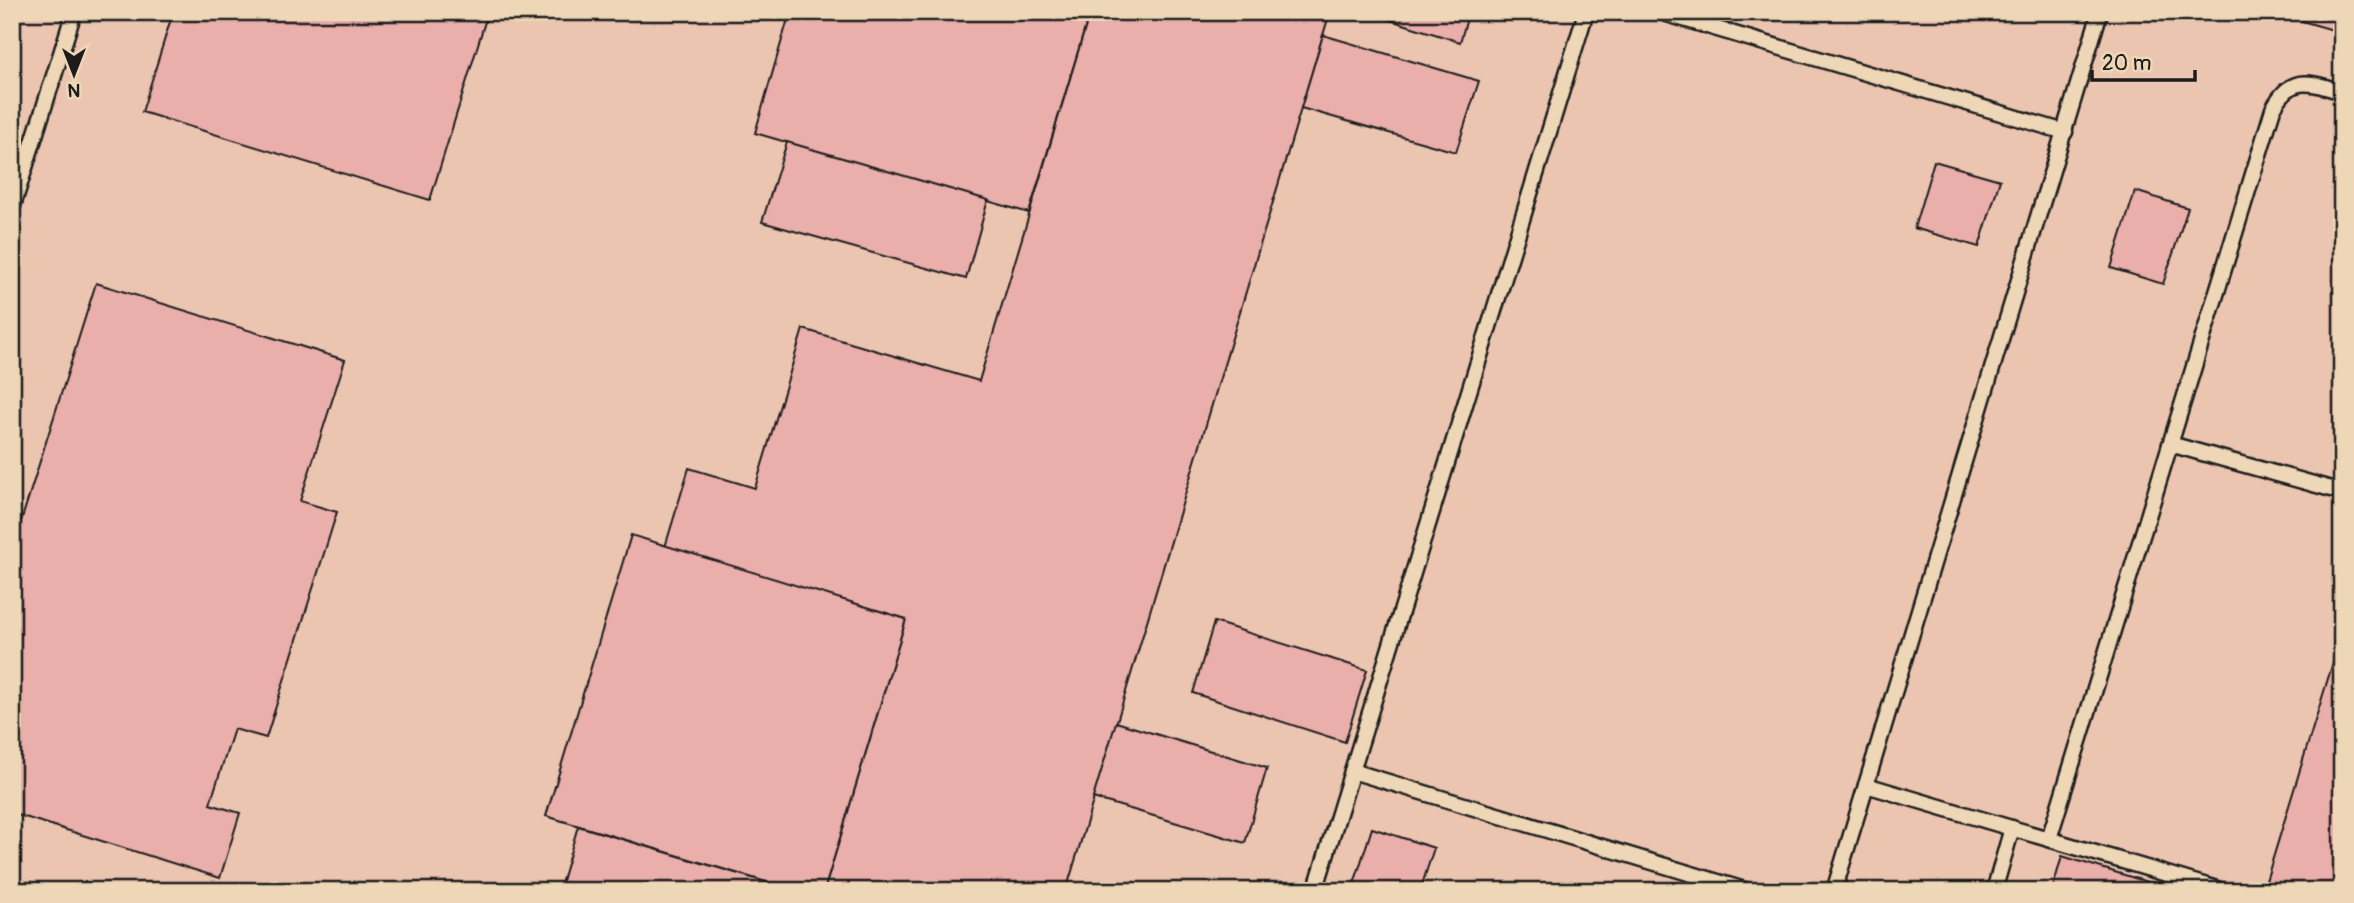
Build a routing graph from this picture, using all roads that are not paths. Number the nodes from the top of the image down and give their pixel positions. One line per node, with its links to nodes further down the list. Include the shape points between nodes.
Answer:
1 (74, 12): 7 (lane)
2 (1586, 12): 10 (lane)
3 (1660, 12): 6 (lane)
4 (2101, 12): 6 (lane)
5 (2342, 92): 8 (lane, via 2296,84 2280,95 2273,109)
6 (2065, 132): 11 (lane)
7 (12, 209)
8 (2170, 444): 9 (lane); 13 (lane)
9 (2342, 492)
10 (1352, 771): 14 (lane); 15 (lane)
11 (1866, 785): 12 (lane); 16 (lane)
12 (2012, 828): 13 (lane); 17 (lane)
13 (2049, 839): 18 (lane)
14 (1315, 891)
15 (1748, 891)
16 (1835, 891)
17 (1994, 891)
18 (2224, 891)

